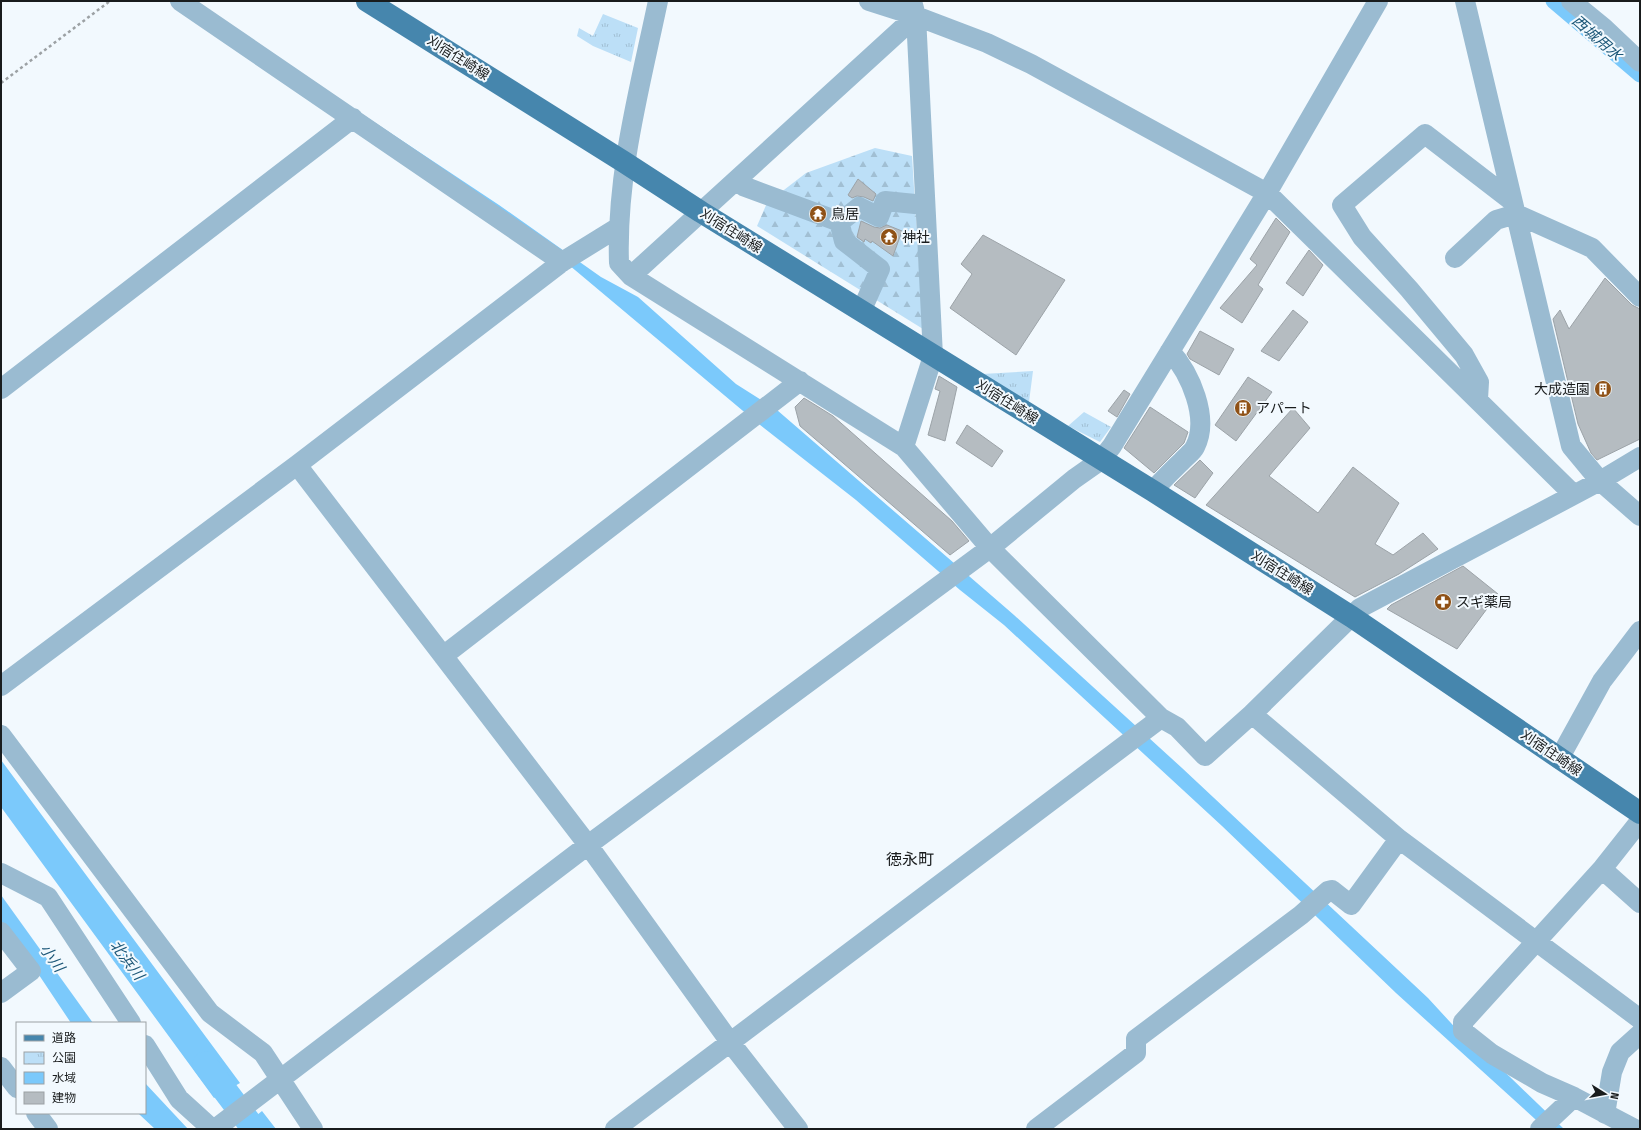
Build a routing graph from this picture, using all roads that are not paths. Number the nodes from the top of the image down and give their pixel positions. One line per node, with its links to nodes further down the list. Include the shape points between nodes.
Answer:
1 (180, 1): 10 (street)
2 (367, 1): 11 (main road, 刈宿住崎線)
3 (658, 1): 11 (street)
4 (868, 1): 8 (street)
5 (1378, 1): 13 (street)
6 (1464, 1): 15 (street)
7 (1570, 1): 9 (street)
8 (914, 8): 13 (street, via 1031,64); 14 (street); 16 (street)
9 (1640, 62)
10 (353, 118): 20 (street); 27 (street)
11 (624, 162): 16 (main road, 刈宿住崎線); 18 (street)
12 (743, 186): 17 (street)
13 (1267, 192): 24 (street); 28 (street)
14 (925, 205): 17 (street, via 884,201 879,217 859,207); 25 (street)
15 (1514, 208): 19 (street, via 1496,220); 22 (street, via 1592,248); 28 (street, via 1424,134 1342,205 1362,237 1409,288 1464,355 1479,382); 33 (street, via 1571,446)
16 (700, 212): 21 (street); 25 (main road, 刈宿住崎線)
17 (839, 221): 23 (street, via 844,241 880,269)
18 (617, 228): 20 (street); 21 (street, via 619,263)
19 (1455, 258)
20 (562, 262): 32 (street)
21 (631, 276): 26 (street)
22 (1640, 297)
23 (864, 306)
24 (1170, 351): 31 (street); 34 (street, via 1181,363 1198,403 1198,435 1195,448)
25 (933, 356): 29 (street); 31 (main road, 刈宿住崎線)
26 (800, 381): 29 (street); 40 (street)
27 (1, 389)
28 (1478, 399): 35 (street)
29 (904, 447): 37 (street)
30 (1640, 457): 33 (street)
31 (1101, 460): 34 (main road, 刈宿住崎線); 37 (street)
32 (296, 465): 40 (street); 41 (street)
33 (1600, 481): 35 (street); 36 (street)
34 (1153, 491): 38 (main road, 刈宿住崎線)
35 (1574, 494): 38 (street, via 1360,608)
36 (1640, 516)
37 (990, 548): 43 (street); 49 (street)
38 (1352, 617): 42 (street); 45 (main road, 刈宿住崎線)
39 (1640, 630): 45 (street, via 1602,681)
40 (443, 656): 49 (street)
41 (1, 686)
42 (1252, 714): 43 (street, via 1205,756 1177,727); 48 (street)
43 (1161, 718): 59 (street)
44 (1, 735): 62 (street, via 210,1013 263,1053)
45 (1559, 759): 46 (main road, 刈宿住崎線)
46 (1640, 813)
47 (1640, 821): 50 (street)
48 (1399, 839): 54 (street); 73 (street, via 1351,905 1332,890 1328,891 1301,915 1136,1039 1136,1053)
49 (588, 845): 59 (street); 62 (street)
50 (1602, 869): 52 (street); 54 (street)
51 (1, 873): 57 (street, via 48,898)
52 (1640, 903)
53 (1, 932): 55 (street, via 31,971)
54 (1536, 941): 56 (street); 64 (street, via 1463,1022 1463,1032 1498,1058 1542,1083)
55 (1, 993)
56 (1640, 1019)
57 (130, 1022)
58 (1640, 1034): 66 (street, via 1620,1052 1614,1065)
59 (730, 1042): 71 (street); 72 (street)
60 (146, 1047): 68 (street, via 179,1099)
61 (1, 1067): 63 (street)
62 (276, 1083): 69 (street); 70 (street)
63 (16, 1087)
64 (1574, 1097): 66 (street); 74 (street)
65 (37, 1114): 67 (street)
66 (1605, 1114): 75 (street)
67 (48, 1129)
68 (212, 1129)
69 (215, 1129)
70 (312, 1129)
71 (615, 1129)
72 (798, 1129)
73 (1036, 1129)
74 (1540, 1129)
75 (1635, 1129)

